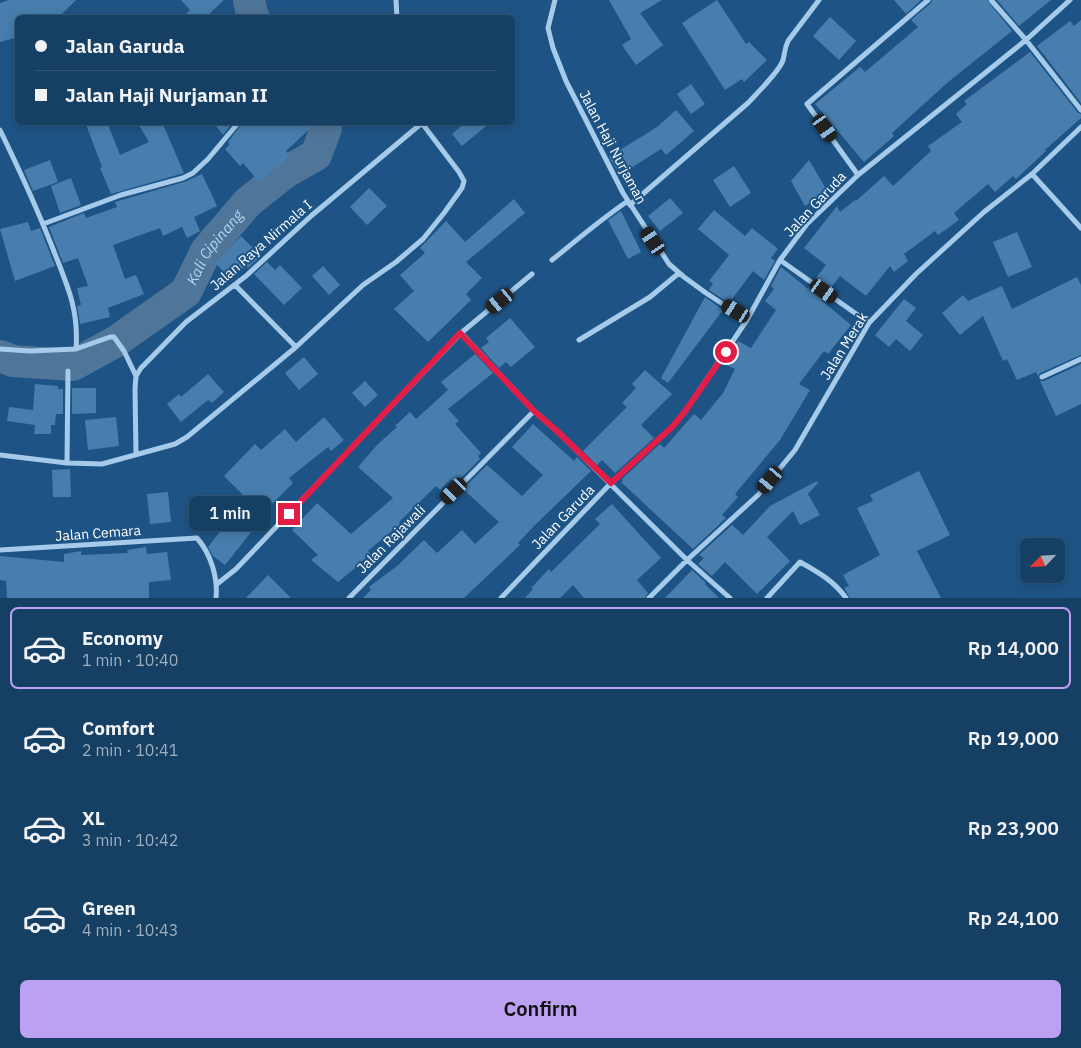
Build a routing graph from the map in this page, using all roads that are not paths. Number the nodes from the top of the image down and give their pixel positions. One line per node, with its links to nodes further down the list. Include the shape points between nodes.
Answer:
1 (396, 0): 7 (street)
2 (555, 0): 17 (street, Jalan Haji Nurjaman, via 548,28 553,48 570,89)
3 (819, 0): 17 (street, via 788,41 784,60 764,86)
4 (928, 0): 16 (street, via 807,104)
5 (991, 0): 8 (street)
6 (1070, 0): 8 (street, Jalan Garuda)
7 (397, 15)
8 (1026, 40): 9 (street); 16 (street, Jalan Garuda)
9 (1081, 110)
10 (236, 125): 18 (street, via 193,173)
11 (420, 125): 24 (street, Jalan Raya Nirmala I)
12 (424, 125): 29 (street, via 459,172 464,185 423,239 363,286)
13 (1081, 127): 15 (street, Jalan Merak)
14 (0, 130): 18 (street)
15 (1032, 174): 19 (street); 26 (street, Jalan Merak, via 984,212 916,274)
16 (858, 175): 21 (street, Jalan Garuda, via 807,224)
17 (629, 203): 20 (street, via 610,212); 22 (street, Jalan Haji Nurjaman, via 669,264)
18 (43, 224): 31 (street, via 74,310)
19 (1081, 228)
20 (552, 260)
21 (780, 260): 25 (street, Jalan Garuda); 26 (street)
22 (679, 273): 25 (street, Jalan Haji Nurjaman); 28 (street, via 650,297)
23 (532, 274): 27 (street)
24 (235, 285): 29 (street); 34 (street, Jalan Raya Nirmala I, via 186,322)
25 (747, 320): 40 (street, Jalan Garuda, via 673,426)
26 (869, 323): 42 (street, Jalan Merak, via 795,450 758,495)
27 (460, 333): 36 (street); 43 (street, via 236,569)
28 (579, 340)
29 (296, 346): 38 (street, via 187,437)
30 (0, 349): 31 (street)
31 (76, 349): 34 (street, via 114,338)
32 (1081, 359): 35 (street)
33 (68, 371): 39 (street)
34 (136, 376): 38 (street)
35 (1042, 377)
36 (534, 411): 40 (street); 45 (street, Jalan Rajawali)
37 (0, 455): 39 (street)
38 (136, 456): 39 (street, via 102,464)
39 (67, 464)
40 (611, 483): 42 (street); 46 (street, Jalan Garuda)
41 (0, 550): 43 (street, Jalan Cemara, via 197,538 203,545)
42 (687, 560): 47 (street, Jalan Merak); 48 (street)
43 (217, 584): 44 (street)
44 (216, 598)
45 (349, 598)
46 (501, 598)
47 (649, 598)
48 (730, 598)
49 (767, 598): 50 (street, via 800,562 829,579)
50 (846, 598)

